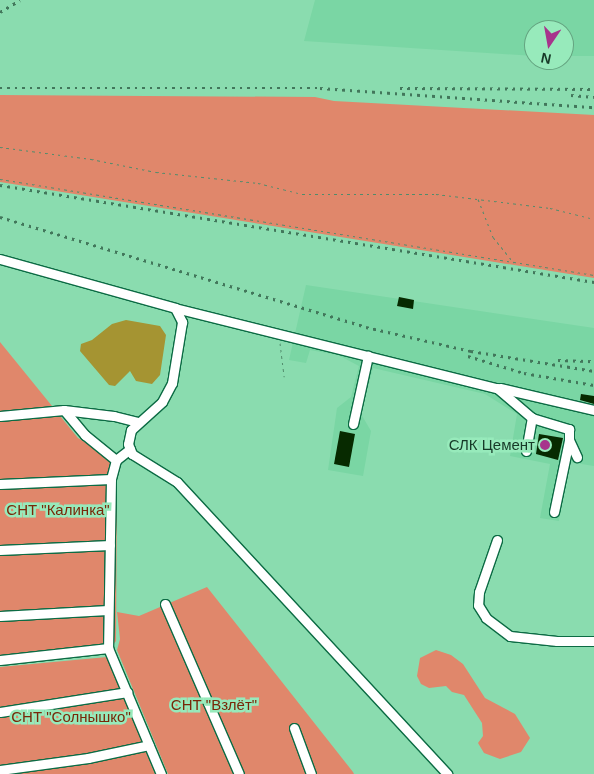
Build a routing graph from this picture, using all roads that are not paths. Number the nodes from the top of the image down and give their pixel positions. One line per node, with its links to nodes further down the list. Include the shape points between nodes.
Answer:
1 (0, 258): 2 (street)
2 (174, 308): 3 (street); 9 (street, via 182,322 172,383 162,402)
3 (368, 356): 4 (street); 10 (street)
4 (497, 388): 6 (street); 8 (street)
5 (64, 410): 7 (street); 9 (street); 15 (street, via 85,435)
6 (594, 410)
7 (0, 416)
8 (532, 418): 11 (street, via 569,429); 13 (street)
9 (138, 422): 12 (street, via 128,437)
10 (353, 424)
11 (569, 440): 14 (street); 18 (street)
12 (130, 449): 15 (street); 36 (street, via 138,459 177,482)
13 (526, 452)
14 (577, 456)
15 (116, 460): 16 (street)
16 (111, 479): 17 (street); 20 (street)
17 (0, 484)
18 (554, 512)
19 (497, 540): 25 (street, via 479,592 478,605 486,618 510,636 557,642)
20 (110, 545): 21 (street); 23 (street)
21 (0, 550)
22 (165, 604): 34 (street)
23 (108, 610): 24 (street); 26 (street)
24 (0, 616)
25 (594, 641)
26 (108, 648): 27 (street); 28 (street)
27 (0, 660)
28 (127, 692): 29 (street); 31 (street)
29 (0, 712)
30 (294, 728): 35 (street)
31 (149, 744): 32 (street, via 88,758); 33 (street)
32 (0, 770)
33 (162, 774)
34 (239, 774)
35 (311, 774)
36 (447, 774)

